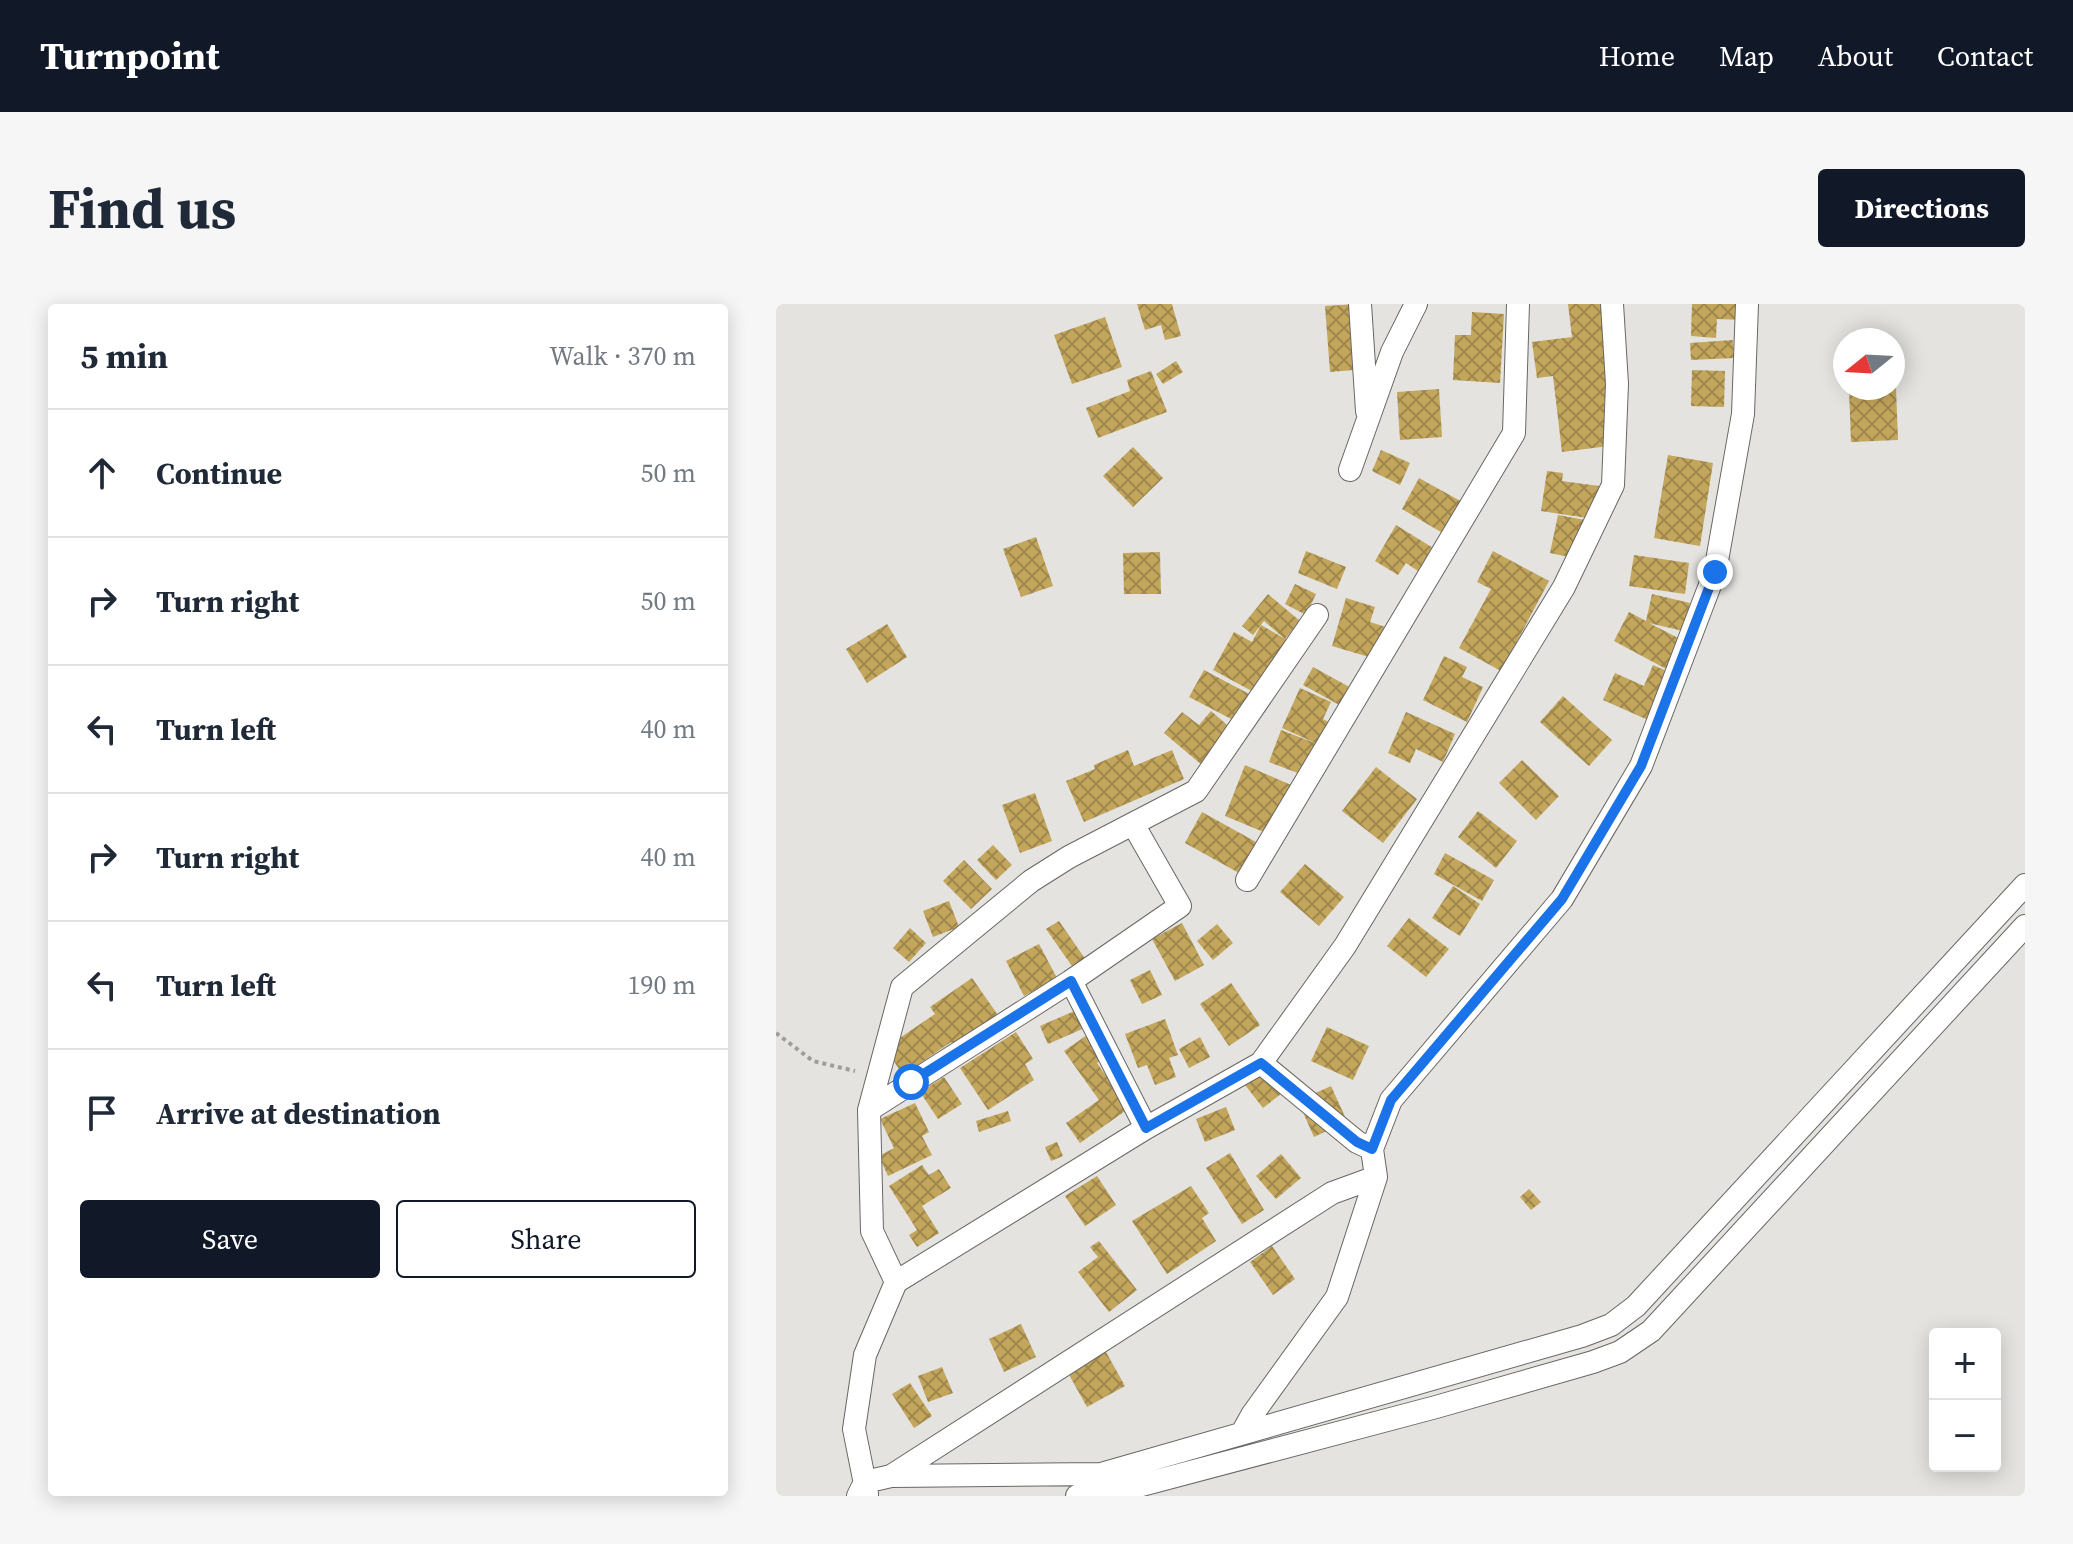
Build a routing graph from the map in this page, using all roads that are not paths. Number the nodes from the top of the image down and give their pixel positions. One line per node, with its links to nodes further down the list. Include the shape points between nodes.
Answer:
1 (1360, 304): 6 (street)
2 (1416, 304): 6 (street)
3 (1518, 304): 10 (street, via 1514,433)
4 (1612, 304): 14 (street, via 1617,384 1613,485 1564,587 1345,946)
5 (1747, 304): 17 (street, via 1743,414 1715,572 1641,766 1562,899 1391,1100)
6 (1367, 420): 7 (street)
7 (1350, 470)
8 (1317, 615): 9 (street, via 1196,791)
9 (1133, 824): 13 (street, via 1180,906); 15 (street, via 1031,881 902,987)
10 (1247, 880)
11 (2025, 885): 20 (street, via 1636,1306 1611,1325)
12 (2025, 926): 23 (street, via 1651,1331 1620,1352 1147,1484)
13 (1071, 981): 15 (street); 16 (street)
14 (1261, 1063): 16 (street); 17 (street)
15 (869, 1110): 19 (street, via 872,1231)
16 (1146, 1128): 19 (street)
17 (1372, 1149): 18 (street)
18 (1376, 1177): 20 (street, via 1337,1297); 21 (street, via 1332,1193)
19 (896, 1282): 22 (street, via 865,1355 854,1429)
20 (1242, 1433): 21 (street, via 1101,1474)
21 (891, 1476): 22 (street)
22 (864, 1491)
23 (1077, 1496)

